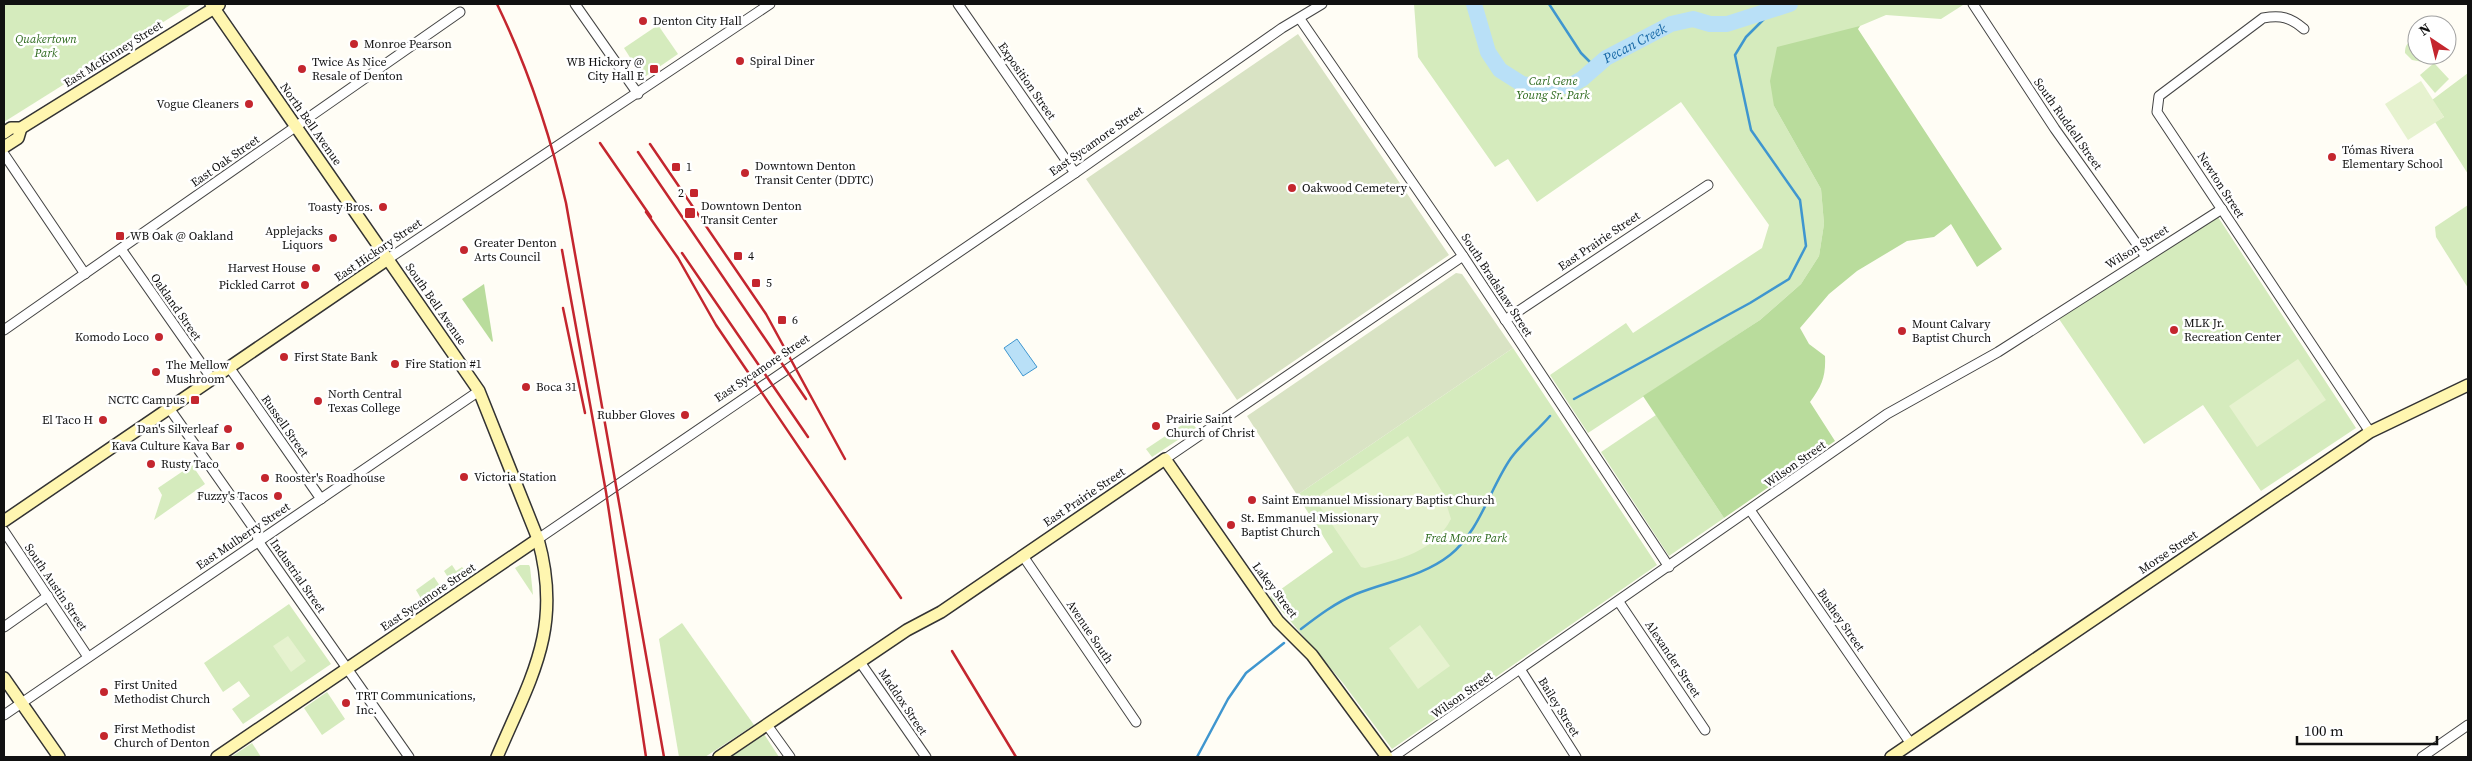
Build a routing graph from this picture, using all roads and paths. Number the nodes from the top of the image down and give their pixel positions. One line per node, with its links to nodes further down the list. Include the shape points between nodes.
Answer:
1 (575, 4): 10 (street)
2 (770, 4): 10 (street, East Hickory Street)
3 (958, 4): 16 (street, Exposition Street)
4 (1322, 4): 8 (street, East Sycamore Street)
5 (1973, 4): 21 (street, South Ruddell Street, via 2055,129)
6 (215, 5): 11 (street, North Bell Avenue); 12 (street, East McKinney Street)
7 (460, 12): 11 (street, East Oak Street)
8 (1300, 19): 16 (street, East Sycamore Street, via 1282,28); 20 (street, South Bradshaw Street)
9 (2304, 28): 18 (street, Newton Street, via 2294,19 2280,15 2263,18 2159,96 2158,112)
10 (638, 94): 22 (street, East Hickory Street)
11 (297, 127): 19 (street, East Oak Street); 22 (street, North Bell Avenue)
12 (21, 128): 13 (street, East McKinney Street, via 11,128); 14 (street, East McKinney Street, via 18,138)
13 (4, 133)
14 (4, 147)
15 (4, 154): 23 (street)
16 (1075, 172): 37 (street, East Sycamore Street)
17 (1708, 185): 24 (street, East Prairie Street)
18 (2222, 209): 21 (street, Wilson Street); 31 (street, Newton Street)
19 (121, 249): 23 (street, East Oak Street); 27 (street, Oakland Street)
20 (1463, 256): 24 (street, South Bradshaw Street); 32 (street, East Prairie Street)
21 (2146, 256): 34 (street, Wilson Street, via 1998,352 1887,414)
22 (388, 259): 26 (street, East Hickory Street); 29 (street, South Bell Avenue)
23 (85, 274): 25 (street, East Oak Street)
24 (1506, 320): 40 (street, South Bradshaw Street)
25 (4, 330)
26 (229, 367): 27 (street, East Hickory Street); 33 (street, Russell Street)
27 (212, 379): 30 (street, East Hickory Street)
28 (2468, 385): 31 (street, Morse Street)
29 (479, 391): 33 (street, East Mulberry Street); 37 (street, South Bell Avenue)
30 (168, 408): 35 (street, East Hickory Street); 38 (street, Industrial Street, via 257,533)
31 (2370, 432): 55 (street, Morse Street)
32 (1165, 459): 39 (street, East Prairie Street); 63 (street, Lakey Street, via 1278,621 1312,655)
33 (321, 499): 38 (street, East Mulberry Street)
34 (1750, 510): 40 (street, Wilson Street); 55 (street, Bushey Street)
35 (4, 521)
36 (4, 531): 41 (street, South Austin Street)
37 (538, 539): 46 (street, East Sycamore Street); 59 (street, South Bell Avenue, via 545,564 548,596 545,634 540,656)
38 (258, 541): 44 (street, East Mulberry Street); 46 (street, Industrial Street)
39 (1023, 556): 45 (street, East Prairie Street); 51 (street, Avenue South)
40 (1669, 567): 42 (street, Wilson Street)
41 (48, 596): 43 (street); 44 (street, South Austin Street)
42 (1619, 602): 47 (street, Wilson Street); 54 (street, Alexander Street)
43 (4, 626)
44 (88, 657): 49 (street, East Mulberry Street)
45 (860, 662): 52 (street, East Prairie Street); 62 (street, Maddox Street)
46 (347, 669): 56 (street, East Sycamore Street); 58 (street, Industrial Street)
47 (1520, 669): 64 (street, Wilson Street); 65 (street, Bailey Street)
48 (4, 678): 49 (street)
49 (21, 703): 50 (street, East Mulberry Street); 57 (street)
50 (4, 715)
51 (1136, 722)
52 (766, 725): 60 (street, East Prairie Street); 61 (street)
53 (2468, 725): 67 (street)
54 (1705, 730)
55 (1911, 744): 66 (street, Morse Street)
56 (221, 756)
57 (59, 757)
58 (409, 757)
59 (497, 757)
60 (719, 757)
61 (790, 757)
62 (926, 757)
63 (1388, 757)
64 (1394, 757)
65 (1576, 757)
66 (1891, 757)
67 (2422, 757)

